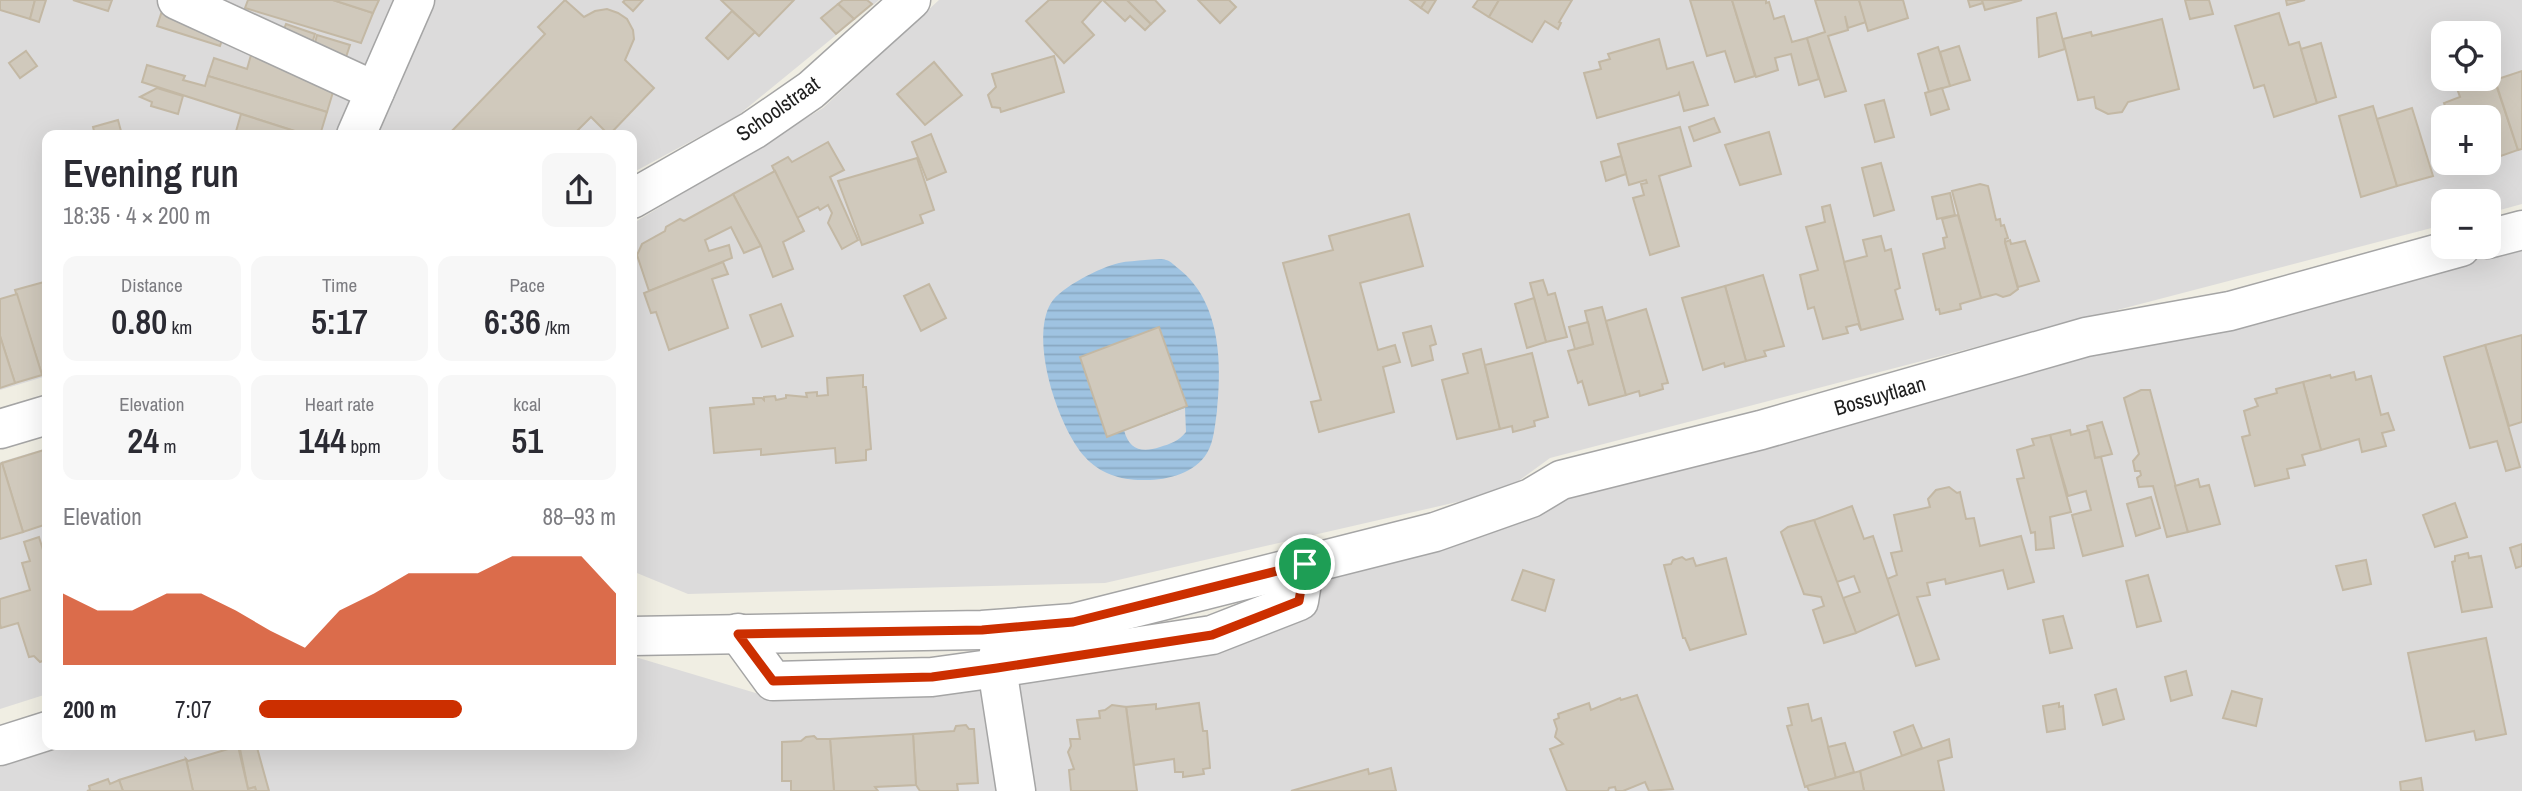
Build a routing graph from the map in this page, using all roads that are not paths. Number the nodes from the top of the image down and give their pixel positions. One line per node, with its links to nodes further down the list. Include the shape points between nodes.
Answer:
1 (177, 0): 4 (street)
2 (415, 0): 4 (street)
3 (911, 0): 6 (street, Schoolstraat, via 811,90 753,130)
4 (375, 91): 5 (street)
5 (358, 130)
6 (637, 196)
7 (2522, 230): 8 (street)
8 (2501, 236)
9 (2431, 255): 12 (street, Bossuytlaan, via 2230,312 2086,337 1761,430 1561,480 1531,498 1435,532)
10 (42, 416): 11 (street)
11 (0, 429)
12 (1305, 564): 13 (street, Bossuytlaan, via 1073,622); 16 (street, via 1299,601 1212,635)
13 (1002, 628): 14 (street, Bossuytlaan); 16 (street)
14 (738, 634): 15 (street, Bossuytlaan); 16 (street, via 773,681 932,677)
15 (637, 636)
16 (997, 668): 19 (street)
17 (42, 733): 18 (street)
18 (0, 746)
19 (1016, 791)

